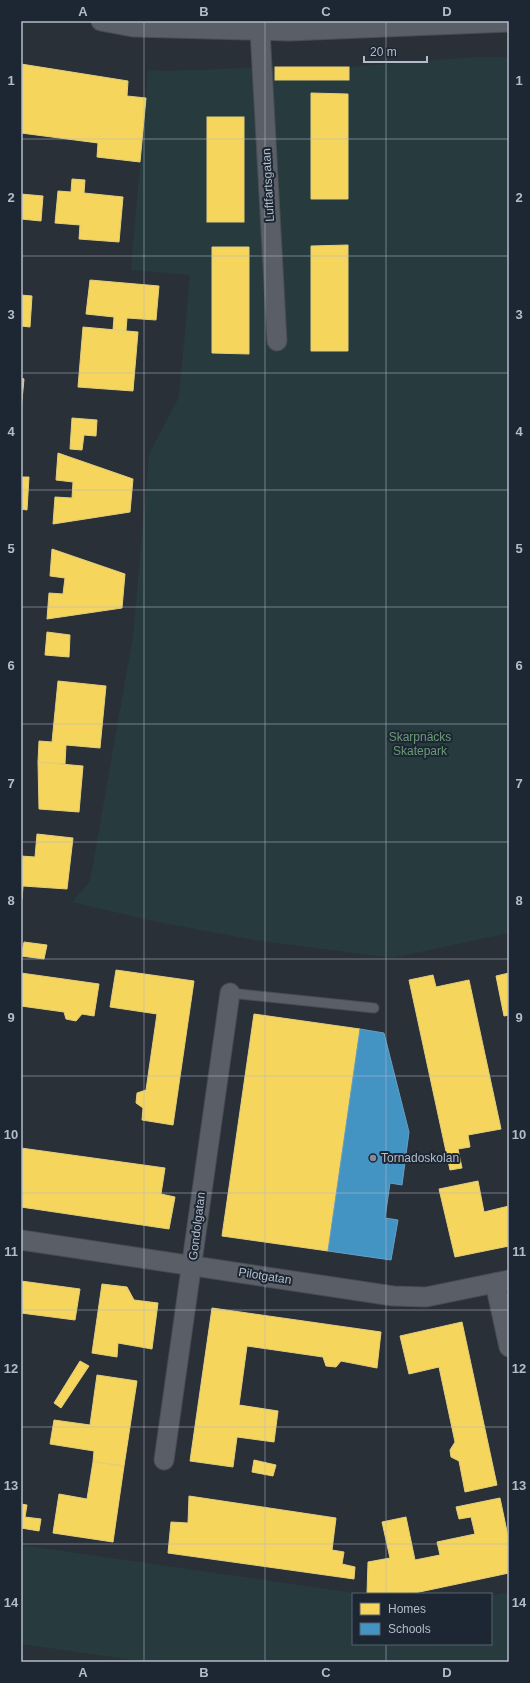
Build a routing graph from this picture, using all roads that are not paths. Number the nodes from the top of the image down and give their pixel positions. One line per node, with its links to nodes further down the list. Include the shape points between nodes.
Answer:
1 (100, 21): 3 (street, via 133,27)
2 (509, 22): 3 (street)
3 (260, 30): 4 (street, Luftfartsgatan)
4 (277, 341)
5 (230, 993): 6 (lane); 8 (street, Gondolgatan, via 206,1150)
6 (374, 1008)
7 (21, 1240): 8 (street, Pilotgatan)
8 (192, 1265): 9 (street, Pilotgatan, via 393,1296 426,1297); 11 (street, Gondolgatan)
9 (502, 1282): 10 (street)
10 (509, 1347)
11 (164, 1460)

